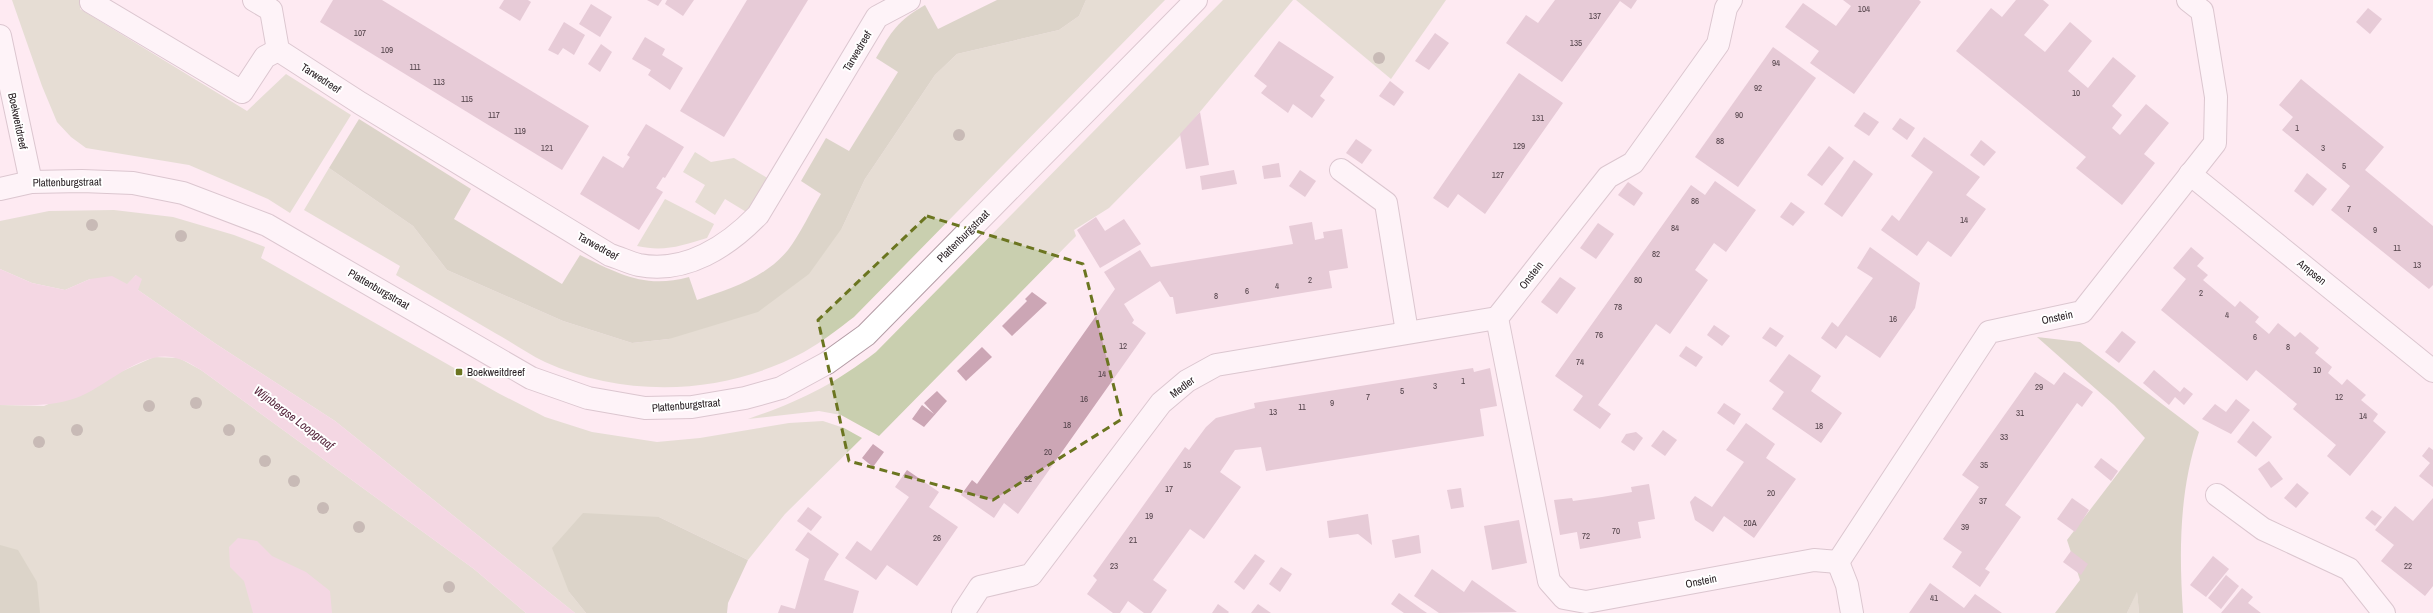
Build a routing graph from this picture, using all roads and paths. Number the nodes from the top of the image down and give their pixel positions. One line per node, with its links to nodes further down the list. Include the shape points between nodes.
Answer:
1 (254, 0): 8 (street, via 272,10)
2 (909, 0): 8 (street, Tarwedreef, via 877,17 758,215 738,236 718,249 696,259 668,265 640,265 610,255 360,103)
3 (1196, 0): 11 (street, Plattenburgstraat, via 866,335 826,363 782,388 745,398 692,407 645,408 595,400 531,378 267,224 183,193 133,183)
4 (1732, 0): 13 (street, Onstein, via 1726,8 1718,44 1633,163 1608,177)
5 (2188, 0): 10 (street, Onstein, via 2202,11 2216,97 2215,143)
6 (91, 2): 8 (street, via 242,92 265,57)
7 (0, 36): 11 (street, Boekweitdreef)
8 (278, 50)
9 (1341, 170): 14 (street, via 1386,203)
10 (2190, 174): 15 (street, Ampsen); 17 (street, Onstein, via 2082,312 1989,332)
11 (31, 182): 12 (street, Plattenburgstraat)
12 (0, 189)
13 (1497, 318): 14 (street, Medler); 18 (street, Onstein, via 1549,582)
14 (1407, 332): 19 (street, Medler, via 1216,365 1187,381 1161,403 1031,575 980,587)
15 (2433, 371)
16 (2217, 495): 21 (street, via 2263,528 2349,569)
17 (1838, 562): 18 (street, Onstein, via 1814,560); 20 (street, via 1847,585)
18 (1559, 606)
19 (963, 613)
20 (1852, 613)
21 (2384, 613)

